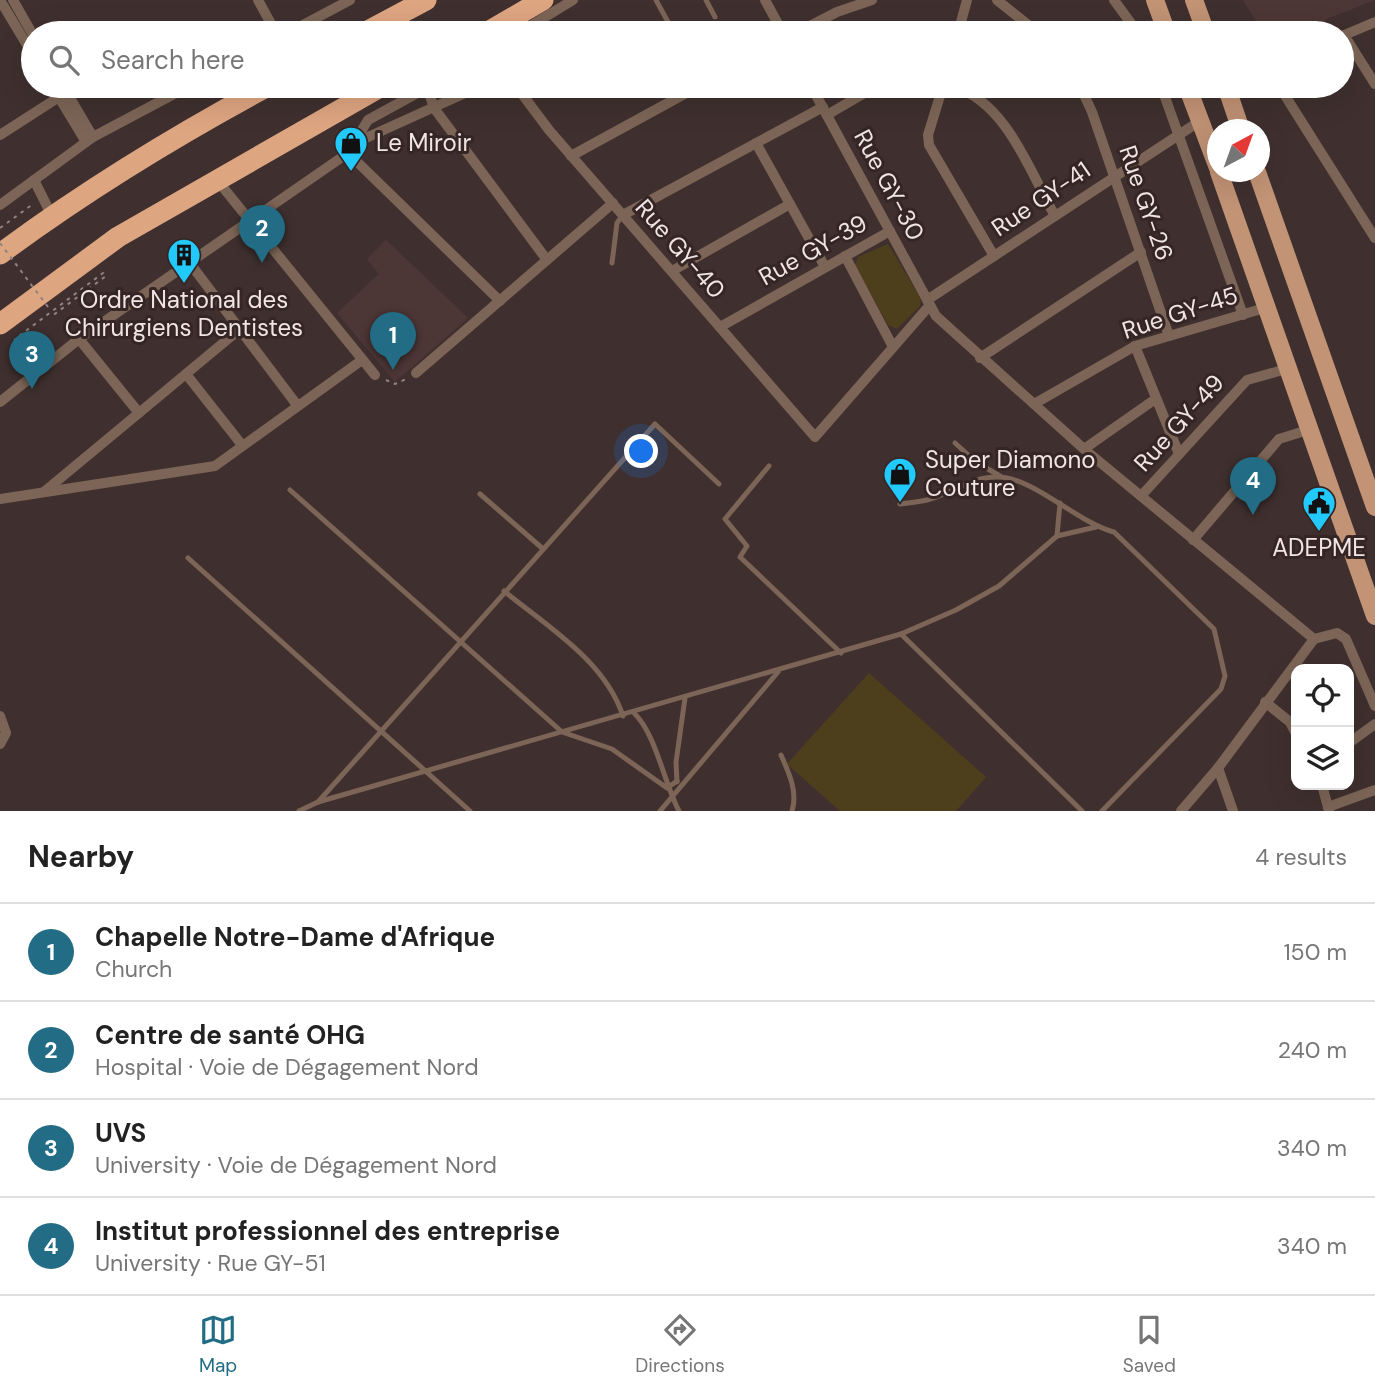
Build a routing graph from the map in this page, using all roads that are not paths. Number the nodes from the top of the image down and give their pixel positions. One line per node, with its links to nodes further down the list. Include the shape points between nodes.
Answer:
1 (258, 0): 18 (street)
2 (350, 0): 19 (street)
3 (523, 0): 21 (highway)
4 (543, 0): 22 (highway)
5 (573, 0): 23 (street)
6 (656, 0): 24 (lane)
7 (706, 0): 17 (lane)
8 (765, 0): 25 (street)
9 (872, 0): 26 (street)
10 (967, 0): 27 (street)
11 (997, 0): 28 (street)
12 (1114, 0): 29 (street)
13 (1155, 0): 30 (main road)
14 (1194, 0): 31 (main road)
15 (424, 1): 20 (highway)
16 (4, 5): 33 (street); 35 (street)
17 (715, 17)
18 (269, 21)
19 (311, 21)
20 (387, 21)
21 (489, 21)
22 (507, 21)
23 (539, 21)
24 (667, 21)
25 (776, 21)
26 (819, 21)
27 (961, 21)
28 (1023, 21)
29 (1129, 21)
30 (1163, 21)
31 (1202, 21)
32 (1375, 22): 34 (street)
33 (21, 23)
34 (1354, 31)
35 (21, 34)
36 (1354, 52): 37 (street)
37 (1375, 84)
38 (51, 98): 62 (street)
39 (65, 98): 63 (street)
40 (167, 98): 63 (street)
41 (247, 98): 77 (highway)
42 (361, 98): 71 (highway)
43 (409, 98): 65 (street, via 368,120)
44 (432, 98): 57 (street)
45 (454, 98): 57 (street)
46 (525, 98): 68 (street, Rue GY-40)
47 (677, 98): 68 (street)
48 (818, 98): 58 (street, Rue GY-30)
49 (856, 98): 58 (street)
50 (939, 98): 86 (street, via 929,145)
51 (977, 98): 79 (street, via 1001,119)
52 (1085, 98): 69 (street, Rue GY-26)
53 (1166, 98): 61 (street)
54 (1191, 98): 60 (main road)
55 (1230, 98): 59 (main road)
56 (1287, 98): 82 (street)
57 (434, 107): 65 (street); 87 (street)
58 (825, 111): 66 (street); 81 (street, Rue GY-30)
59 (1237, 119)
60 (1200, 121): 61 (street, Rue GY-41); 64 (main road)
61 (1179, 133): 69 (street, Rue GY-41); 95 (street)
62 (0, 135)
63 (90, 139): 70 (street)
64 (1207, 140)
65 (357, 142): 67 (street)
66 (756, 143): 75 (street); 78 (street)
67 (348, 153): 80 (street); 92 (street)
68 (571, 156): 74 (street, Rue GY-40)
69 (1115, 176): 79 (street, Rue GY-41); 83 (street, Rue GY-26)
70 (34, 180): 76 (street); 77 (street)
71 (217, 180): 80 (street); 96 (highway, via 118,237)
72 (1222, 182): 94 (main road)
73 (1261, 182): 130 (main road)
74 (613, 203): 78 (street, Rue GY-40); 87 (street)
75 (790, 204): 90 (street); 91 (street)
76 (0, 205)
77 (47, 206): 84 (highway)
78 (623, 215): 89 (lane, via 617,223); 91 (street, Rue GY-40)
79 (1055, 216): 86 (street, Rue GY-41)
80 (250, 220): 88 (street); 104 (street)
81 (890, 231): 85 (street, Rue GY-39); 93 (street, Rue GY-30)
82 (1375, 238)
83 (1141, 252): 99 (street, Rue GY-26); 103 (street)
84 (0, 254)
85 (845, 256): 90 (street, Rue GY-39); 102 (street)
86 (994, 256): 93 (street, Rue GY-41)
87 (547, 260): 92 (street)
88 (189, 262): 98 (street); 100 (street)
89 (612, 263)
90 (825, 268): 97 (street, Rue GY-39)
91 (672, 271): 97 (street, Rue GY-40)
92 (500, 301): 106 (street)
93 (928, 303): 102 (street, Rue GY-41); 103 (street, Rue GY-30)
94 (1268, 307): 95 (street, Rue GY-45); 105 (main road)
95 (1243, 315): 99 (street, Rue GY-45)
96 (0, 324)
97 (720, 327): 115 (street, Rue GY-40)
98 (240, 329): 107 (street); 112 (street)
99 (1169, 336): 101 (street, Rue GY-45)
100 (79, 339): 110 (street); 113 (street)
101 (1135, 346): 109 (street); 111 (street, Rue GY-45)
102 (893, 347): 115 (street, Rue GY-41)
103 (980, 358): 111 (street, Rue GY-30)
104 (362, 360): 108 (street); 112 (street)
105 (1290, 368): 114 (main road); 119 (street, Rue GY-49, via 1247,380)
106 (416, 373)
107 (186, 374): 113 (street); 117 (street)
108 (375, 375)
109 (1154, 400): 118 (street); 119 (street)
110 (0, 402)
111 (1034, 404): 118 (street, Rue GY-30)
112 (297, 405): 117 (street)
113 (139, 413): 124 (street)
114 (1311, 429): 133 (street, via 1279,439); 137 (main road)
115 (815, 437)
116 (955, 443): 121 (lane)
117 (242, 445): 124 (street, via 215,466)
118 (1084, 449): 126 (street, Rue GY-30)
119 (1179, 454): 126 (street, Rue GY-49)
120 (769, 466): 141 (lane, via 724,519 747,546 740,558)
121 (1000, 476): 128 (lane); 129 (lane)
122 (719, 484): 134 (lane, via 655,424)
123 (290, 490): 140 (lane)
124 (43, 493): 127 (street)
125 (480, 495): 134 (lane)
126 (1141, 496): 133 (street, Rue GY-30)
127 (0, 499)
128 (1060, 503): 131 (lane); 132 (lane)
129 (900, 504)
130 (1375, 507)
131 (1096, 527): 132 (lane); 173 (lane, via 1114,532 1214,629 1225,676 1221,689)
132 (1057, 536): 138 (lane, via 999,586)
133 (1193, 540): 139 (street, Rue GY-30)
134 (542, 548): 136 (lane)
135 (188, 558): 151 (lane)
136 (504, 591): 140 (lane); 148 (lane, via 602,673)
137 (1375, 616)
138 (901, 634): 141 (lane); 172 (lane)
139 (1314, 639): 144 (street); 145 (street, via 1337,633 1346,639)
140 (461, 640): 151 (lane); 152 (lane)
141 (841, 653): 142 (lane)
142 (780, 671): 143 (lane); 160 (lane)
143 (685, 698): 146 (lane); 158 (lane)
144 (1265, 702): 150 (street); 156 (street)
145 (1375, 706)
146 (634, 713): 148 (lane); 159 (lane, via 648,732)
147 (0, 716): 154 (street, via 6,733)
148 (623, 716): 152 (lane)
149 (1375, 724): 153 (street)
150 (1292, 727)
151 (381, 731): 157 (lane); 164 (lane)
152 (562, 732): 157 (lane); 159 (lane, via 612,749)
153 (1354, 739)
154 (0, 744)
155 (781, 755): 171 (lane, via 791,778)
156 (1218, 768): 174 (street); 175 (street)
157 (426, 773): 164 (lane); 168 (lane)
158 (677, 780): 159 (lane); 160 (lane)
159 (667, 788): 163 (lane)
160 (680, 788): 163 (lane)
161 (1323, 790): 166 (street)
162 (1375, 790): 166 (street)
163 (672, 797): 169 (lane); 170 (lane)
164 (318, 802): 165 (lane)
165 (310, 809): 167 (lane)
166 (1329, 809)
167 (299, 811)
168 (470, 811)
169 (660, 811)
170 (679, 811)
171 (792, 811)
172 (1082, 811)
173 (1102, 811)
174 (1181, 811)
175 (1233, 811)

